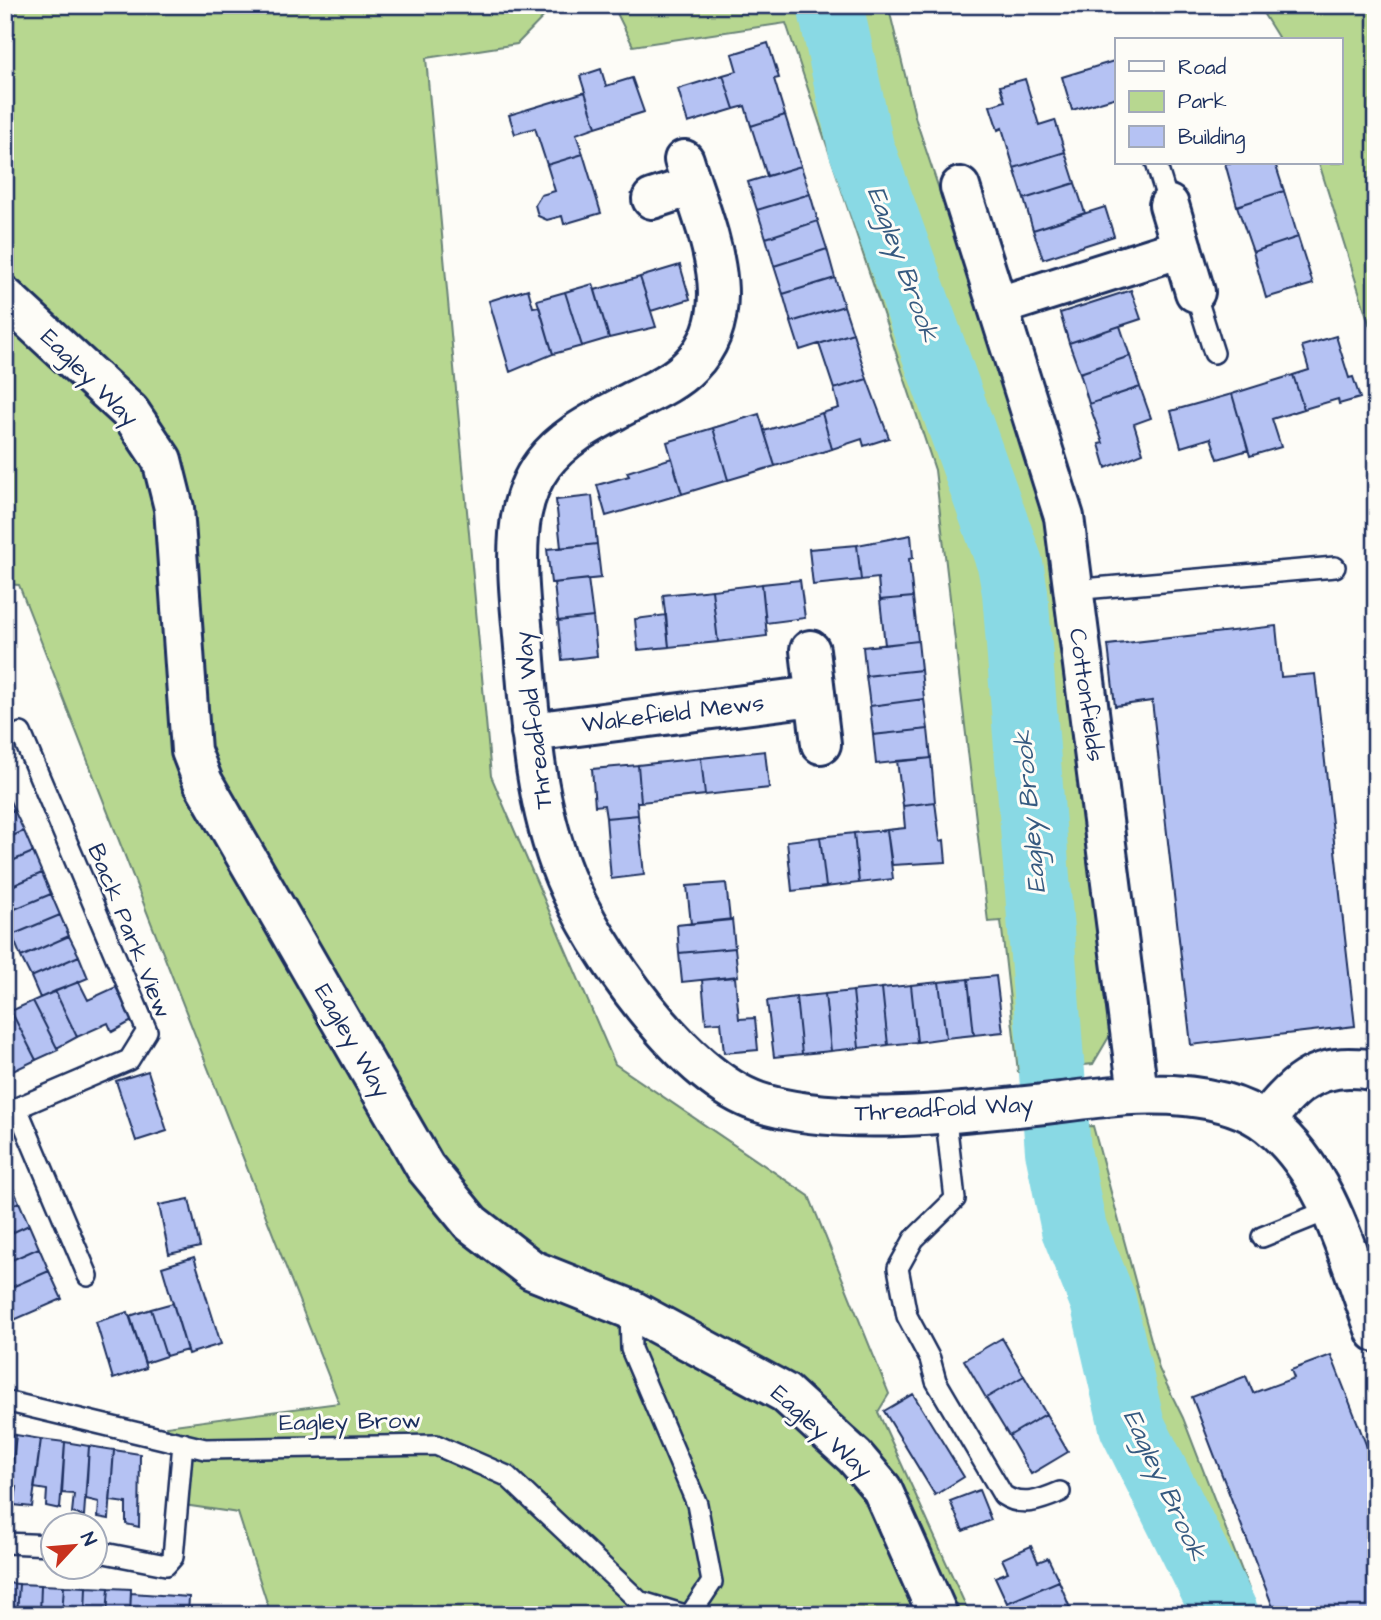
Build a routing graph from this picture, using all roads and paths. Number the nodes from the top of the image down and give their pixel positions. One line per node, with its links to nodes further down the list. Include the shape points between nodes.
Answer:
1 (1156, 164): 4 (lane)
2 (960, 187): 8 (street, Cottonfields)
3 (652, 199): 14 (street, Threadfold Way, via 688,173 714,255 716,315 708,342 693,364 676,379 580,429 559,445 528,488 519,534)
4 (1170, 205): 5 (street)
5 (1182, 248): 6 (street); 8 (street)
6 (1195, 292): 9 (lane)
7 (5, 297): 25 (street, Eagley Way, via 130,412 162,460 174,508 191,751 209,794 425,1167 471,1223 532,1270)
8 (999, 306): 11 (street, Cottonfields, via 1064,517)
9 (1213, 353)
10 (1335, 567): 11 (lane)
11 (1072, 590): 18 (street, Cottonfields)
12 (810, 650): 13 (street)
13 (814, 696): 14 (street, Wakefield Mews); 16 (street)
14 (531, 732): 20 (street, Threadfold Way, via 542,811 588,925 654,1017 706,1073 759,1103 817,1113 873,1116)
15 (21, 733): 19 (lane, Back Park View, via 147,1031 129,1060)
16 (821, 744)
17 (1376, 1072): 21 (street, via 1335,1068 1314,1074 1298,1084)
18 (1123, 1095): 20 (street, Threadfold Way); 21 (street, Threadfold Way, via 1182,1095)
19 (11, 1110): 24 (lane)
20 (945, 1111): 29 (lane, via 955,1199 914,1239 898,1268 907,1316 936,1381 1003,1495 1011,1501 1034,1502)
21 (1265, 1121): 22 (street, Threadfold Way, via 1294,1149)
22 (1329, 1210): 23 (lane); 26 (street, Threadfold Way)
23 (1262, 1237)
24 (88, 1276)
25 (630, 1309): 33 (lane, Eagley Brow, via 631,1349 697,1504 712,1582); 34 (street, Eagley Way, via 785,1393 855,1457 882,1489)
26 (1376, 1332)
27 (5, 1401): 28 (lane, Eagley Brow)
28 (183, 1443): 32 (lane, via 173,1557 166,1565); 33 (lane, Eagley Brow, via 205,1449 436,1445 507,1476 639,1601)
29 (1060, 1492)
30 (5, 1543): 31 (lane)
31 (38, 1544)
32 (108, 1554)
33 (688, 1615)
34 (938, 1615)

